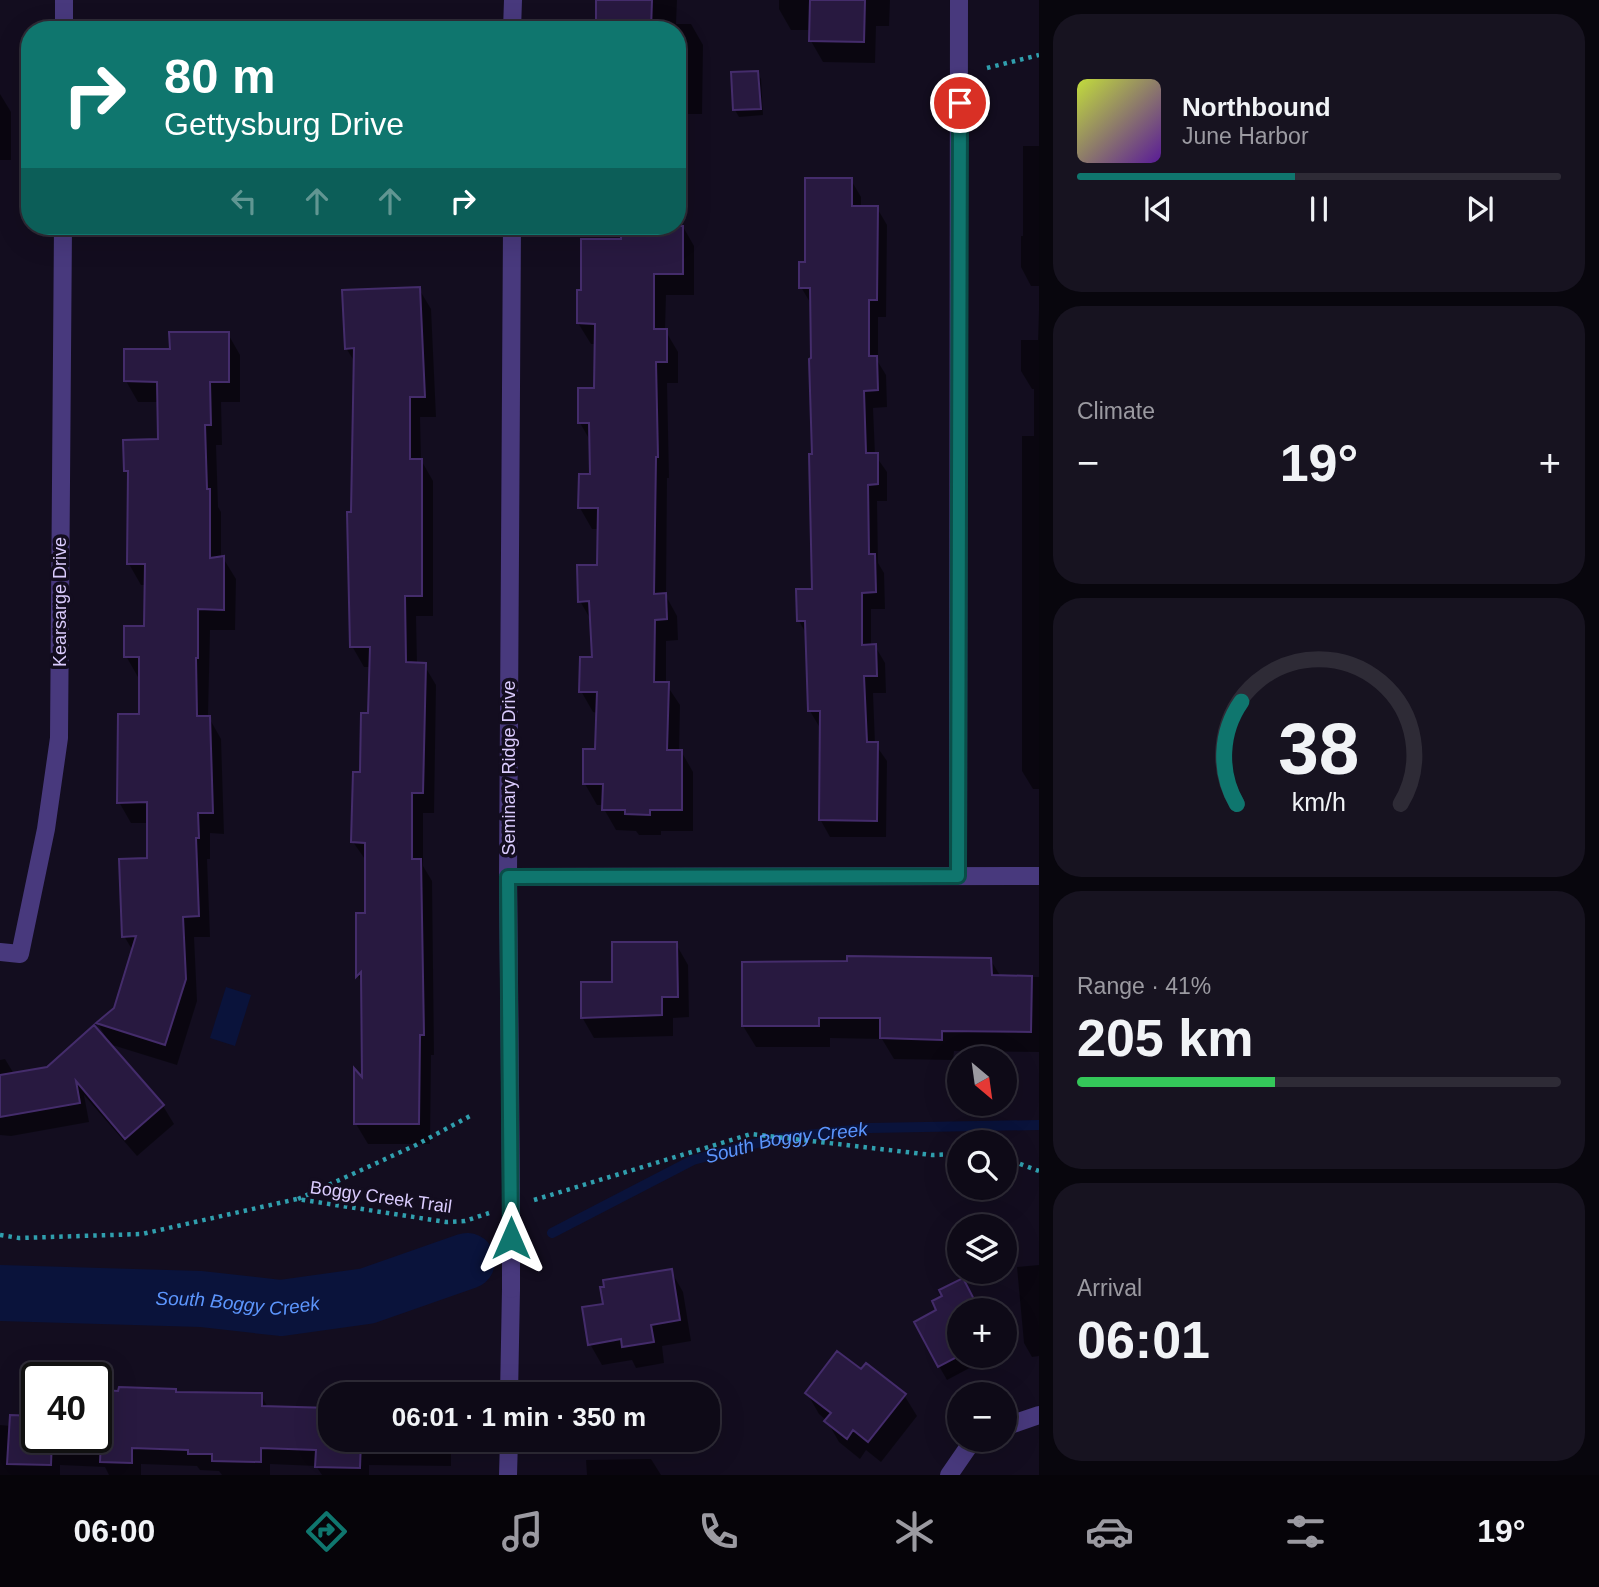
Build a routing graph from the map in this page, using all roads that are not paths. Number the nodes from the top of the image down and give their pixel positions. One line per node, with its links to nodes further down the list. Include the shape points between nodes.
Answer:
1 (64, 0): 4 (street)
2 (513, 0): 5 (street)
3 (959, 0): 8 (street)
4 (64, 21)
5 (513, 21)
6 (63, 235): 11 (street, Kearsarge Drive, via 59,738 20,954)
7 (512, 235): 10 (street, Seminary Ridge Drive)
8 (958, 876): 9 (street); 10 (street)
9 (1039, 876)
10 (508, 877): 12 (street, Seminary Ridge Drive, bridge)
11 (0, 952)
12 (509, 1382)
13 (1039, 1415): 14 (street)
14 (1017, 1423)
15 (509, 1452): 17 (street)
16 (965, 1452): 18 (street)
17 (508, 1475)
18 (949, 1475)

